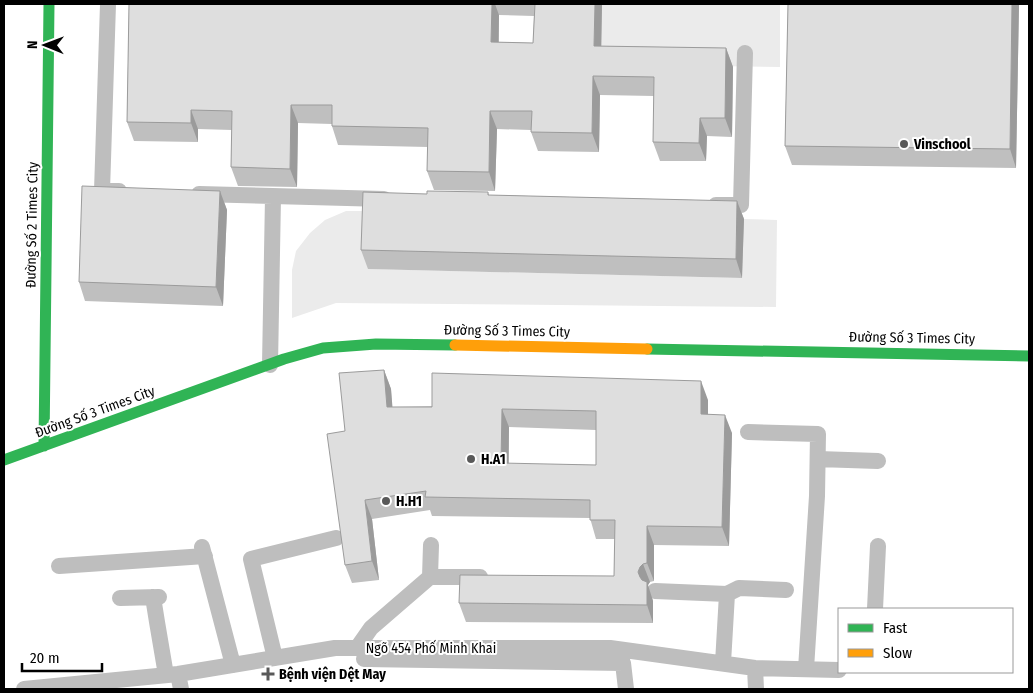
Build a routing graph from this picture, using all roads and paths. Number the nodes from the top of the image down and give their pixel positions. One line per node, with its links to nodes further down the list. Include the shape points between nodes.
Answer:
1 (49, 4): 12 (street, Đường Số 2 Times City)
2 (108, 4): 4 (lane, via 102,191)
3 (745, 53): 8 (lane, via 742,205)
4 (130, 192)
5 (188, 194): 6 (lane)
6 (273, 197): 7 (lane); 10 (lane)
7 (403, 199)
8 (702, 204)
9 (1029, 356): 10 (street, Đường Số 3 Times City, via 376,344 323,348)
10 (270, 364): 12 (street, Đường Số 3 Times City)
11 (748, 432): 13 (lane, via 818,434)
12 (44, 446): 14 (street, Đường Số 3 Times City)
13 (818, 459): 15 (lane); 33 (lane)
14 (4, 460)
15 (878, 461)
16 (336, 538): 29 (lane, via 251,559)
17 (431, 544): 20 (lane)
18 (878, 546): 26 (lane)
19 (59, 566): 31 (lane, via 204,551)
20 (430, 577): 21 (lane); 28 (lane, via 370,628)
21 (496, 577)
22 (786, 590): 24 (lane, via 739,588)
23 (655, 591): 24 (lane)
24 (727, 594): 30 (lane)
25 (120, 598): 35 (lane, via 156,597 156,622)
26 (875, 608)
27 (335, 648): 28 (lane, Ngõ 454 Phố Minh Khai); 29 (lane, Ngõ 454 Phố Minh Khai); 37 (lane, via 352,659 623,664)
28 (357, 648): 30 (lane, Ngõ 454 Phố Minh Khai, via 610,648)
29 (275, 658): 31 (lane, Ngõ 454 Phố Minh Khai)
30 (723, 663): 32 (lane, Ngõ 454 Phố Minh Khai)
31 (232, 665): 35 (lane, Ngõ 454 Phố Minh Khai)
32 (755, 668): 33 (lane, Ngõ 454 Phố Minh Khai); 38 (lane)
33 (806, 669): 34 (lane, Ngõ 454 Phố Minh Khai)
34 (838, 670)
35 (175, 679): 36 (lane, Ngõ 454 Phố Minh Khai)
36 (24, 689)
37 (626, 689)
38 (756, 689)

